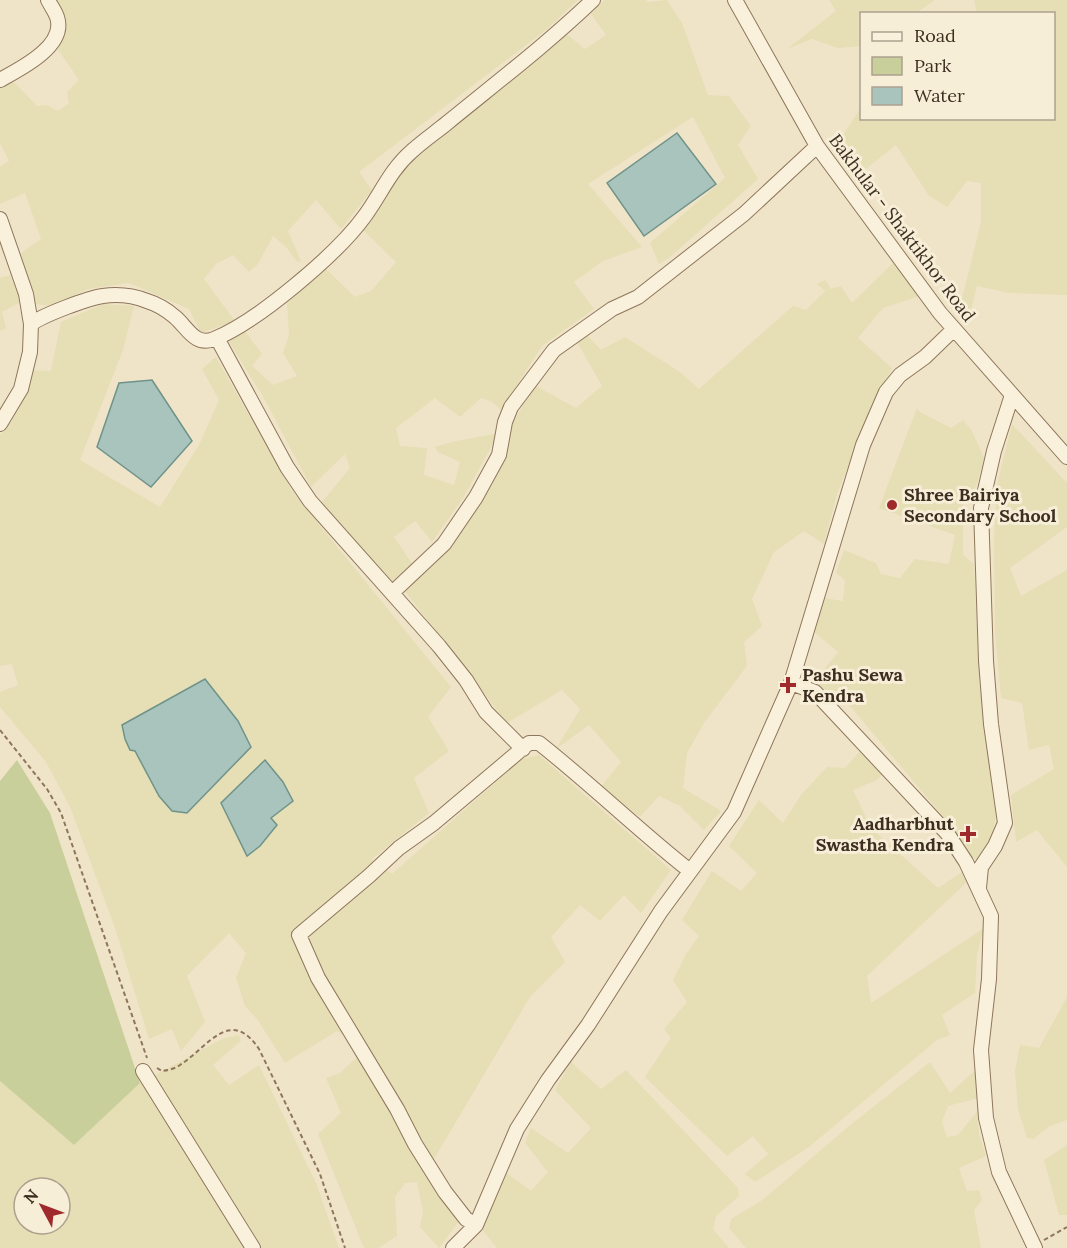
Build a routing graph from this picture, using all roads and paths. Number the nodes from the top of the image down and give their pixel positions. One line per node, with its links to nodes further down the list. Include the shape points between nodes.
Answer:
1 (48, 0): 4 (street, via 58,19 58,34 45,52)
2 (593, 0): 9 (street, via 412,150 386,179 364,217 306,275 252,318)
3 (735, 0): 5 (street, Bakhular - Shaktikhor Road)
4 (0, 80)
5 (817, 146): 8 (street, Bakhular - Shaktikhor Road); 13 (street, via 744,214 638,297 612,309 554,350 511,407 504,422 499,455 476,497 444,544)
6 (2, 227): 7 (street, via 26,294)
7 (31, 324): 9 (street, via 40,317 97,297 127,296 163,308 202,341); 11 (street, via 30,352 21,389)
8 (954, 329): 10 (street, Bakhular - Shaktikhor Road); 14 (street, via 886,392 863,444)
9 (217, 338): 13 (street, via 286,467 309,501)
10 (1012, 395): 12 (street, Bakhular - Shaktikhor Road); 18 (street, via 981,508 986,661 1005,823 981,867)
11 (0, 424)
12 (1067, 457)
13 (392, 593): 16 (street, via 466,680 486,712)
14 (791, 683): 17 (street, via 734,812); 18 (street, via 815,692 947,833)
15 (0, 730): 24 (path, via 61,813 150,1064 162,1071 178,1067 219,1033 233,1029 251,1038 320,1174)
16 (523, 748): 17 (street, via 539,743); 20 (street, via 299,935 318,978 415,1144 445,1192 466,1219)
17 (690, 871): 20 (street, via 517,1130)
18 (979, 890): 22 (street, via 991,916 981,1050 986,1118 999,1172)
19 (143, 1071): 23 (street)
20 (476, 1225): 25 (street)
21 (1067, 1227): 22 (path)
22 (1034, 1247)
23 (254, 1248)
24 (345, 1248)
25 (453, 1248)

